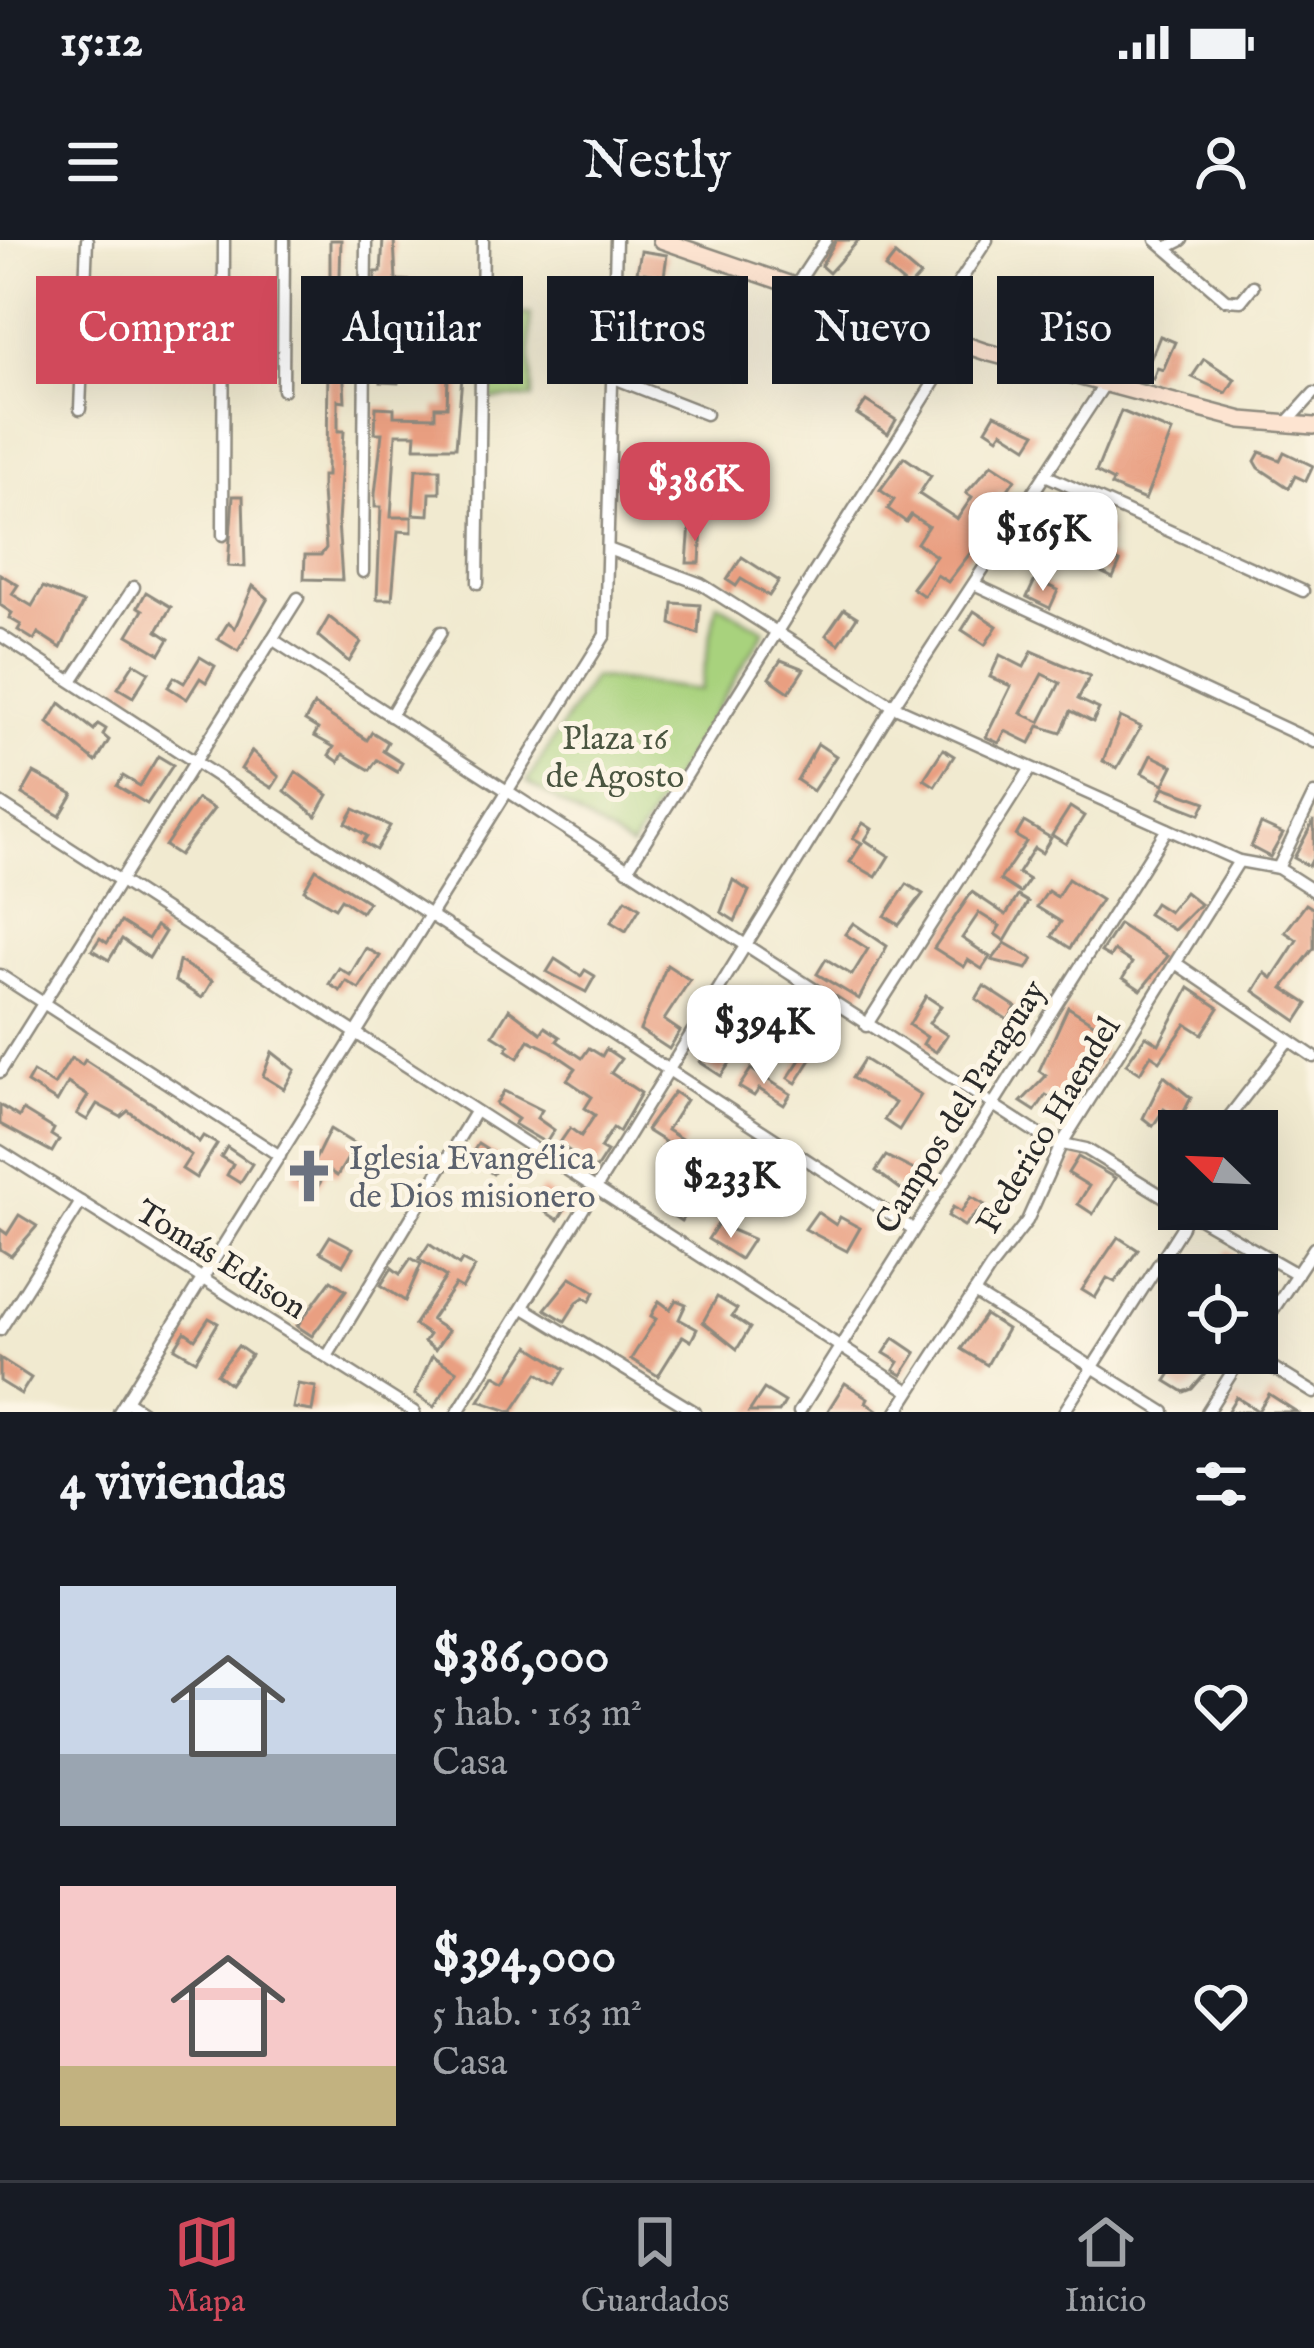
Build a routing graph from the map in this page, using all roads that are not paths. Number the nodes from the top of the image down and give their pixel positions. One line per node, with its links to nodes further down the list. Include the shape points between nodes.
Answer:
1 (87, 240): 25 (street)
2 (224, 240): 30 (street)
3 (284, 240): 23 (street)
4 (366, 240): 32 (street)
5 (483, 240): 33 (street)
6 (616, 240): 13 (street)
7 (661, 240): 11 (main road)
8 (826, 240): 14 (street)
9 (987, 240): 15 (street)
10 (1182, 240): 12 (street)
11 (682, 243): 16 (main road)
12 (1161, 244): 17 (street, via 1226,300 1241,301)
13 (614, 276)
14 (802, 276)
15 (963, 276)
16 (772, 278)
17 (1253, 286)
18 (973, 348): 22 (main road)
19 (609, 384): 31 (street)
20 (629, 384): 26 (street)
21 (933, 384): 38 (street)
22 (1104, 385): 27 (main road); 29 (street)
23 (284, 390)
24 (1314, 393): 27 (street)
25 (80, 410)
26 (706, 414)
27 (1285, 425): 28 (main road)
28 (1314, 426)
29 (1045, 475): 34 (street); 36 (street)
30 (223, 535)
31 (608, 549): 38 (street, via 701,584); 48 (street, via 605,635)
32 (363, 572)
33 (478, 584)
34 (974, 584): 43 (street); 45 (street)
35 (134, 587): 42 (street)
36 (1303, 591)
37 (298, 598): 41 (street)
38 (776, 630): 43 (street); 54 (street)
39 (441, 632): 44 (street)
40 (0, 635): 42 (street)
41 (272, 639): 44 (street); 46 (street)
42 (72, 681): 46 (street)
43 (893, 706): 47 (street); 58 (street)
44 (390, 716): 48 (street)
45 (1314, 742)
46 (191, 761): 55 (street); 57 (street)
47 (1029, 771): 51 (street); 62 (street)
48 (509, 791): 54 (street); 57 (street)
49 (1314, 794): 53 (street)
50 (0, 802): 55 (street)
51 (1167, 829): 52 (street); 68 (street, Campos del Paraguay)
52 (1239, 861): 53 (street); 59 (street, Federico Haendel)
53 (1278, 868): 56 (street)
54 (628, 870): 58 (street)
55 (119, 881): 61 (street); 63 (street)
56 (1314, 891)
57 (434, 912): 63 (street); 67 (street)
58 (746, 948): 62 (street); 67 (street)
59 (1177, 964): 64 (street); 71 (street, Federico Haendel)
60 (0, 975): 61 (street)
61 (43, 1003): 66 (street); 73 (street)
62 (866, 1026): 68 (street)
63 (356, 1037): 70 (street); 73 (street)
64 (1287, 1042): 65 (street); 69 (street)
65 (1314, 1057)
66 (0, 1072)
67 (672, 1072): 74 (street); 77 (street)
68 (992, 1104): 71 (street); 77 (street, Campos del Paraguay)
69 (1234, 1110)
70 (475, 1112): 74 (street); 88 (street)
71 (1061, 1145): 75 (street, via 1086,1148); 83 (street, Federico Haendel, via 1028,1221)
72 (0, 1151): 76 (street, Tomás Edison)
73 (280, 1156): 82 (street)
74 (596, 1190): 85 (street); 87 (street)
75 (1158, 1192)
76 (81, 1202): 82 (street, Tomás Edison); 86 (street)
77 (914, 1229): 87 (street, Campos del Paraguay)
78 (1173, 1230): 89 (street)
79 (1221, 1230): 81 (street)
80 (1314, 1249): 81 (street)
81 (1297, 1274): 84 (street)
82 (206, 1279): 88 (street, Tomás Edison); 94 (street)
83 (974, 1293): 89 (street); 92 (street, Federico Haendel)
84 (1278, 1302)
85 (524, 1308): 97 (street); 98 (street)
86 (0, 1330)
87 (838, 1348): 92 (street); 99 (street, Campos del Paraguay)
88 (328, 1355): 96 (street, Tomás Edison)
89 (1093, 1368): 101 (street); 102 (street)
90 (1278, 1372): 93 (street)
91 (1233, 1374): 103 (street)
92 (909, 1391): 100 (street, Federico Haendel)
93 (1314, 1393)
94 (123, 1407): 95 (street)
95 (143, 1412)
96 (415, 1412)
97 (458, 1412)
98 (695, 1412)
99 (799, 1412)
100 (897, 1412)
101 (1064, 1412)
102 (1165, 1412)
103 (1208, 1412)

